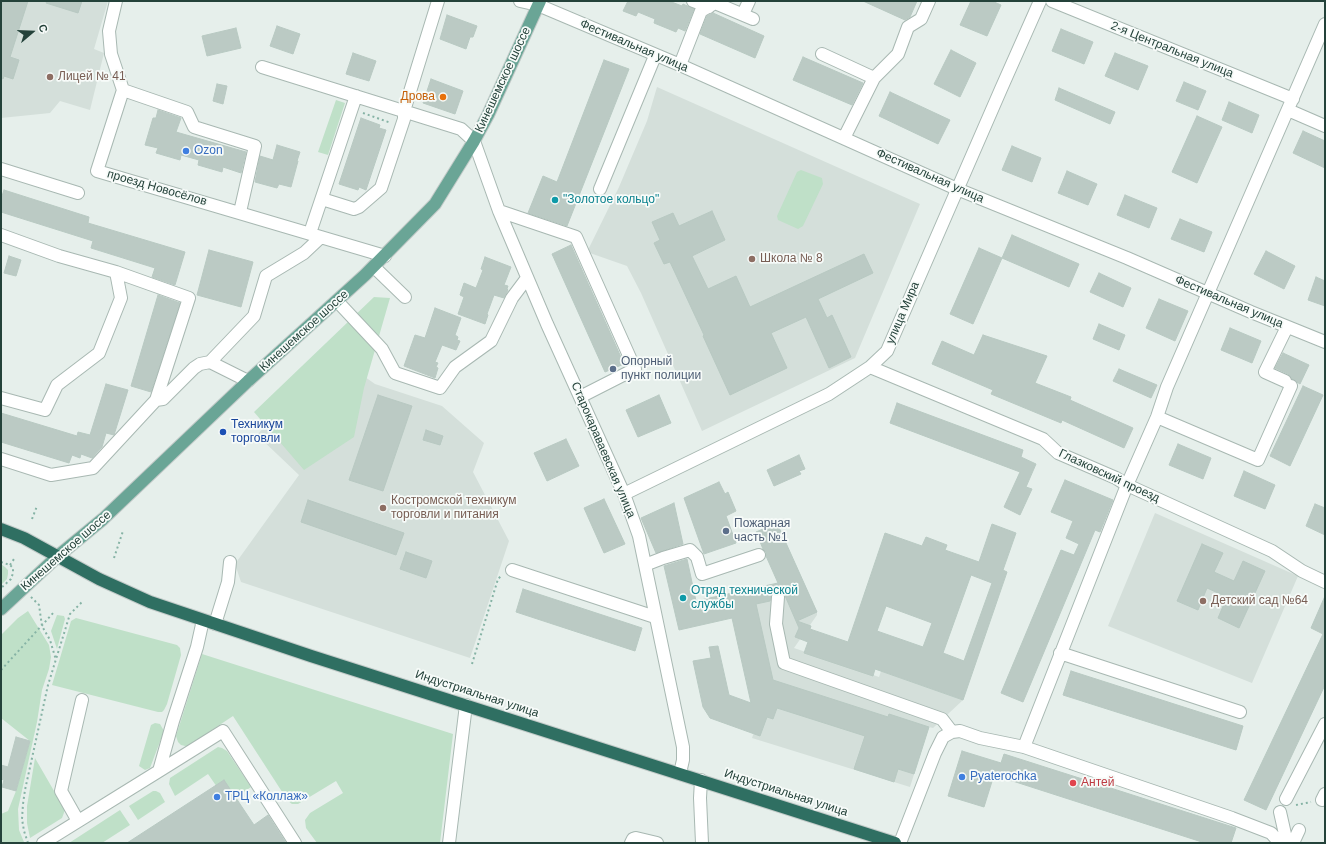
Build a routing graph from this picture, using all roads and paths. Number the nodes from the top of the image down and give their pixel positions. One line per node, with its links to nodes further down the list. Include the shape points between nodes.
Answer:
1 (116, 1): 17 (street, via 109,31 111,54)
2 (438, 1): 22 (street)
3 (520, 1): 9 (street, Фестивальная улица)
4 (693, 1): 10 (street)
5 (749, 1): 10 (street, via 748,17 715,3)
6 (929, 1): 16 (street, via 921,20 908,27 898,54)
7 (1040, 1): 29 (street, улица Мира)
8 (1052, 1): 19 (street, 2-я Центральная улица)
9 (539, 3): 13 (street, Фестивальная улица); 26 (main road, Кинешемское шоссе)
10 (709, 7): 14 (street, via 701,11)
11 (1325, 24): 19 (street)
12 (822, 54): 16 (street)
13 (655, 56): 14 (street, Фестивальная улица); 28 (street)
14 (680, 65): 25 (street, Фестивальная улица)
15 (262, 67): 18 (street)
16 (874, 78): 25 (street)
17 (123, 90): 33 (street, via 187,112 194,127 255,146); 33 (street, проезд Новосёлов, via 97,171)
18 (356, 96): 20 (street); 22 (street)
19 (1293, 99): 21 (street)
20 (352, 109): 23 (path); 31 (street)
21 (1288, 110): 24 (street); 40 (street)
22 (404, 111): 23 (street); 26 (street, via 461,129)
23 (401, 126): 31 (street, via 381,188 354,209)
24 (1325, 126)
25 (844, 138): 29 (street, Фестивальная улица)
26 (474, 141): 32 (street, Старокараваевская улица); 36 (main road, Кинешемское шоссе, via 435,204)
27 (1, 169): 30 (street)
28 (600, 189)
29 (957, 189): 40 (street, Фестивальная улица); 46 (street, улица Мира, via 887,351)
30 (78, 193)
31 (322, 199): 35 (street)
32 (499, 211): 39 (street, Старокараваевская улица); 48 (street, via 576,237 636,369)
33 (240, 212): 35 (street, проезд Новосёлов)
34 (1, 235): 38 (street, via 59,256)
35 (316, 235): 36 (street, проезд Новосёлов); 45 (street, via 304,253 266,276 254,316)
36 (385, 256): 37 (main road, Кинешемское шоссе)
37 (374, 268): 41 (street); 42 (main road, Кинешемское шоссе)
38 (116, 272): 49 (street, via 121,298 99,353 57,384 45,410); 50 (street, via 189,298)
39 (527, 278): 42 (street, via 512,298 491,341 455,368 440,388 394,373 382,349); 48 (street, Старокараваевская улица)
40 (1208, 293): 43 (street, Фестивальная улица); 51 (street)
41 (405, 297)
42 (336, 301): 47 (main road, Кинешемское шоссе)
43 (1287, 326): 44 (street, Фестивальная улица); 51 (street, via 1265,372 1288,384 1258,460)
44 (1325, 342)
45 (210, 362): 47 (street); 50 (street, via 194,368 163,399)
46 (870, 367): 53 (street, Глазковский проезд, via 1043,439 1058,453); 54 (street, улица Мира, via 829,394)
47 (248, 381): 60 (main road, Кинешемское шоссе, via 103,519)
48 (580, 397): 54 (street, Старокараваевская улица)
49 (1, 398)
50 (156, 400): 52 (street, via 93,468 51,476)
51 (1157, 417): 53 (street)
52 (1, 459)
53 (1127, 485): 68 (street, Глазковский проезд, via 1272,552); 79 (street)
54 (624, 494): 66 (street, Старокараваевская улица, via 639,536)
55 (38, 506): 56 (path)
56 (32, 519)
57 (1, 529): 60 (highway, Индустриальная улица)
58 (123, 531): 61 (path)
59 (759, 554): 66 (street, via 702,574 697,557 690,550)
60 (58, 556): 70 (main road, Кинешемское шоссе); 76 (highway, Индустриальная улица, via 99,579 150,602)
61 (114, 558)
62 (14, 559): 65 (path)
63 (1, 562): 65 (path)
64 (230, 562): 77 (street, via 228,582)
65 (10, 565): 69 (path, via 13,568 11,579)
66 (645, 565): 75 (street, Старокараваевская улица)
67 (512, 570): 75 (street); 81 (path, via 503,573 498,579)
68 (1325, 582)
69 (1, 588)
70 (22, 589): 73 (main road, Кинешемское шоссе); 78 (path, via 39,605)
71 (778, 597): 87 (street, via 776,624 784,664 942,719)
72 (83, 600): 80 (path, via 70,614)
73 (1, 609)
74 (55, 611): 78 (path)
75 (655, 616): 90 (street, Старокараваевская улица, via 682,747)
76 (203, 620): 77 (highway, Индустриальная улица); 89 (street)
77 (215, 624): 84 (highway, Индустриальная улица)
78 (42, 626): 80 (path, via 50,640); 82 (path)
79 (1060, 653): 85 (street); 88 (street)
80 (56, 661): 97 (path, via 48,685 25,790 22,820)
81 (472, 664)
82 (1, 670)
83 (82, 700): 95 (street, via 61,791)
84 (466, 705): 90 (highway, Индустриальная улица); 100 (street)
85 (1240, 712)
86 (1325, 724): 93 (street)
87 (952, 732): 88 (street, via 960,731); 105 (street, via 943,738 935,753)
88 (1024, 747): 106 (street, via 1232,818 1270,833)
89 (159, 771): 95 (street); 99 (street, via 223,731)
90 (680, 773): 91 (highway, Индустриальная улица)
91 (701, 780): 103 (street); 104 (highway, Индустриальная улица)
92 (1324, 797): 93 (path)
93 (1291, 802)
94 (1280, 812): 107 (street)
95 (78, 821): 98 (street)
96 (1299, 830): 108 (street)
97 (28, 843)
98 (43, 843)
99 (295, 843)
100 (449, 843)
101 (631, 843): 102 (street, via 636,838)
102 (657, 843)
103 (702, 843)
104 (895, 843)
105 (900, 843)
106 (1280, 843)
107 (1286, 843)
108 (1293, 843)

